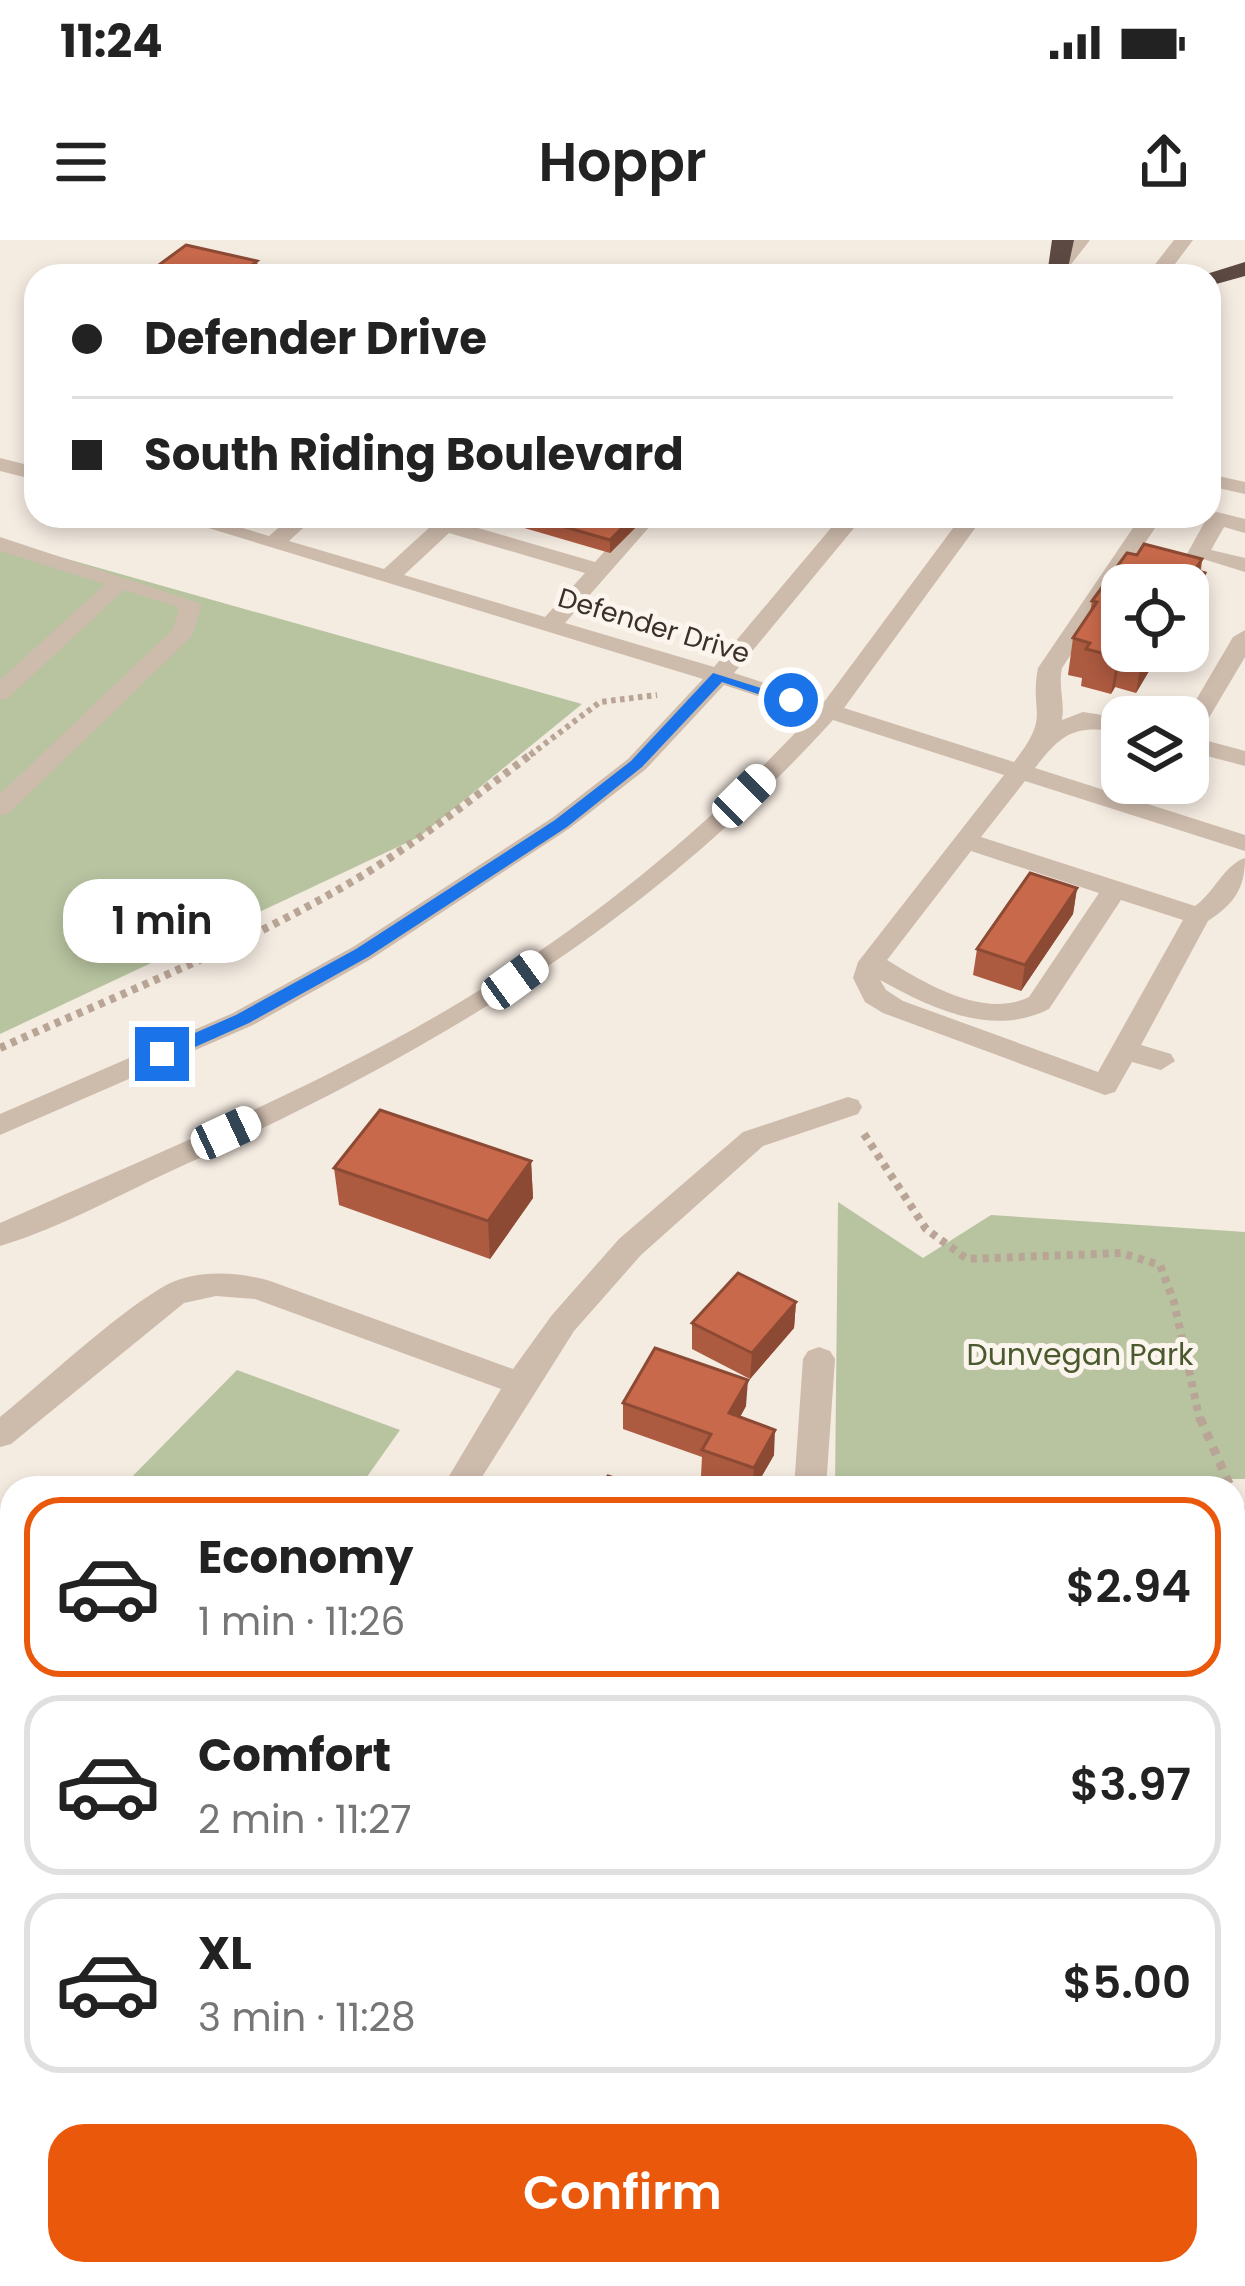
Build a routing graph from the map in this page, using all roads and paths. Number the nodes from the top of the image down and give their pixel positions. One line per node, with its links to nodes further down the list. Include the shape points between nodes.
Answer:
1 (1082, 240): 3 (street)
2 (1184, 240): 4 (street)
3 (1062, 264)
4 (1165, 264)
5 (220, 528): 15 (street, Defender Drive)
6 (291, 528): 15 (street)
7 (441, 528): 18 (street)
8 (474, 528): 17 (street)
9 (637, 528): 17 (street)
10 (843, 528): 22 (street)
11 (964, 528): 27 (street)
12 (1144, 528): 24 (street, via 1050,668)
13 (1212, 528): 16 (street, via 1198,554)
14 (0, 544): 19 (street)
15 (273, 544): 18 (street, Defender Drive)
16 (1245, 565)
17 (600, 570): 20 (street)
18 (388, 578): 20 (street, Defender Drive)
19 (120, 582): 23 (street); 34 (street, via 191,604 184,631)
20 (550, 626): 22 (street, Defender Drive)
21 (1245, 637): 25 (street)
22 (719, 676): 26 (street); 27 (street, Defender Drive)
23 (0, 693)
24 (1053, 697): 28 (street); 30 (street)
25 (1209, 698)
26 (697, 699): 41 (path, via 664,694 600,702 358,878 253,935); 45 (street, via 637,764 561,823 362,953 243,1019)
27 (828, 712): 33 (street, Defender Drive); 46 (street, via 619,904 515,980 303,1096)
28 (1101, 717)
29 (1101, 722): 30 (street, via 1071,722)
30 (1046, 736): 33 (street)
31 (1209, 749): 32 (street)
32 (1245, 759)
33 (1016, 770): 35 (street); 36 (street, Defender Drive)
34 (0, 808)
35 (964, 840): 38 (street); 40 (street)
36 (1245, 843)
37 (1245, 866): 39 (street)
38 (1115, 889): 39 (street); 40 (street, via 1024,1014 998,1015 919,989)
39 (1198, 916): 42 (street)
40 (872, 962): 42 (street, via 868,986 884,1003 1105,1084)
41 (0, 1048)
42 (1125, 1049): 43 (street)
43 (1161, 1061)
44 (848, 1107): 48 (street, via 753,1139 701,1180 629,1247); 52 (path, via 926,1228 967,1258 1121,1253 1160,1265 1203,1434)
45 (0, 1125)
46 (0, 1235)
47 (820, 1359): 51 (street)
48 (520, 1384): 49 (street, via 229,1281 173,1295); 50 (street)
49 (0, 1435)
50 (465, 1476)
51 (812, 1476)
52 (1225, 1476)

